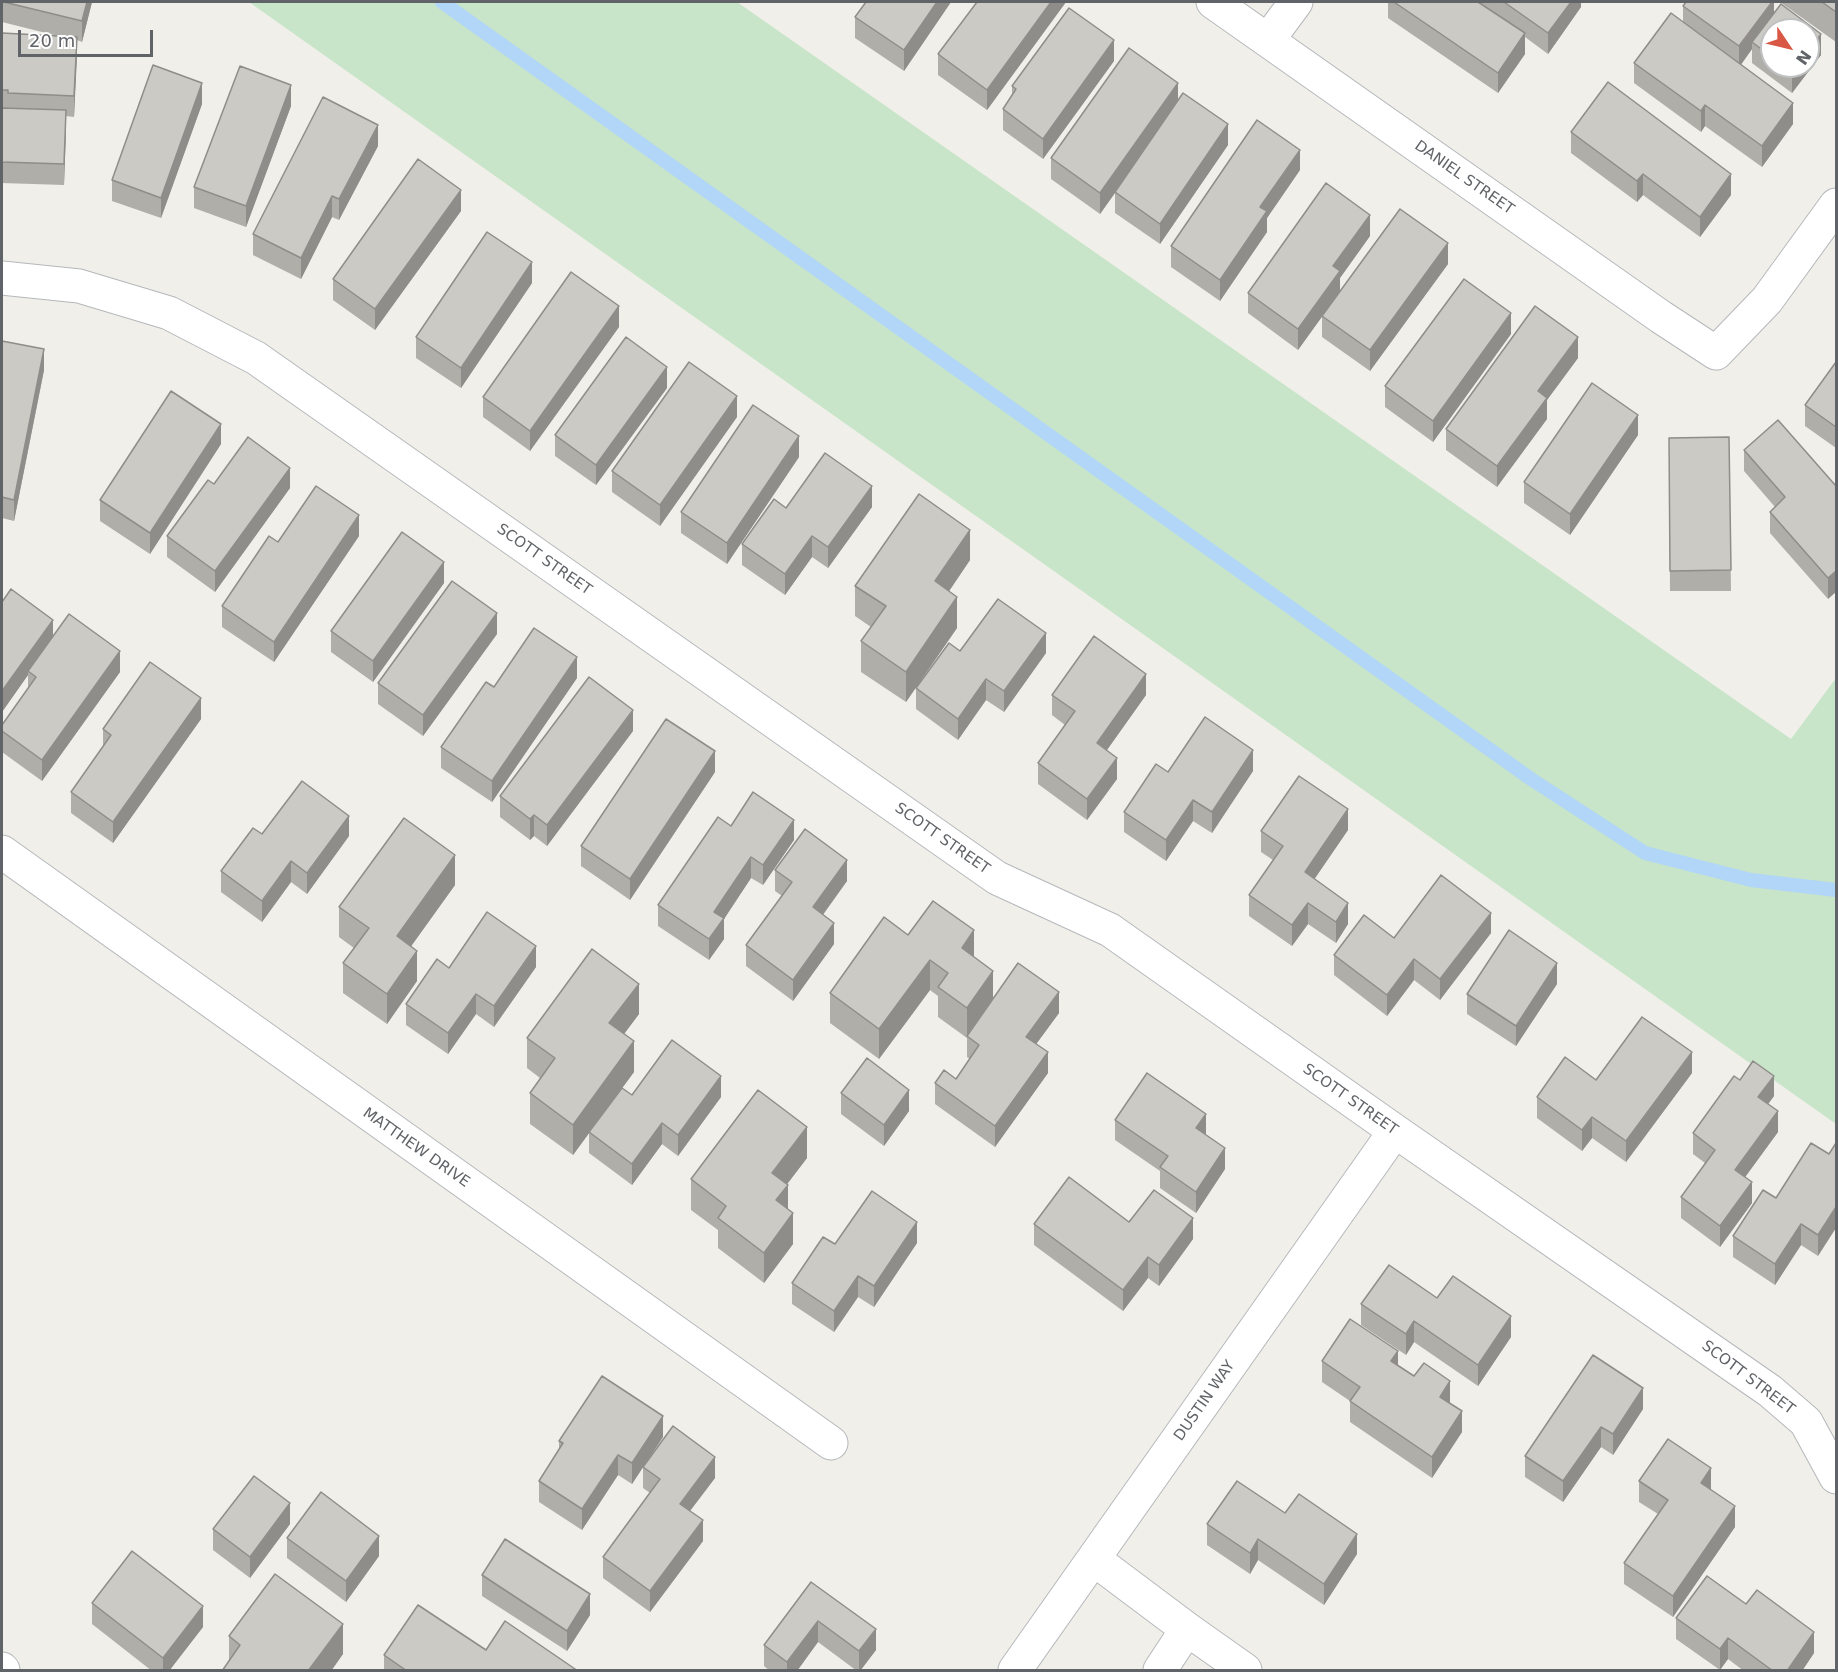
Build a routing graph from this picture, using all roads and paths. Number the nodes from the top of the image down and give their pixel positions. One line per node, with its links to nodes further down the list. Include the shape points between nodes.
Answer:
1 (1213, 2): 3 (street, DANIEL STREET)
2 (1296, 2): 3 (street)
3 (1268, 40): 4 (street, DANIEL STREET, via 1716,353 1767,300)
4 (1836, 205)
5 (2, 278): 7 (street, SCOTT STREET, via 79,286 169,313 256,358 997,878 1110,930)
6 (2, 852): 8 (street, MATTHEW DRIVE)
7 (1395, 1131): 9 (street, SCOTT STREET, via 1770,1391 1806,1422); 10 (street, DUSTIN WAY)
8 (831, 1443)
9 (1836, 1476)
10 (1095, 1560): 11 (street); 12 (street, DUSTIN WAY)
11 (1187, 1629): 13 (street); 14 (street)
12 (1015, 1671)
13 (1160, 1671)
14 (1245, 1671)

